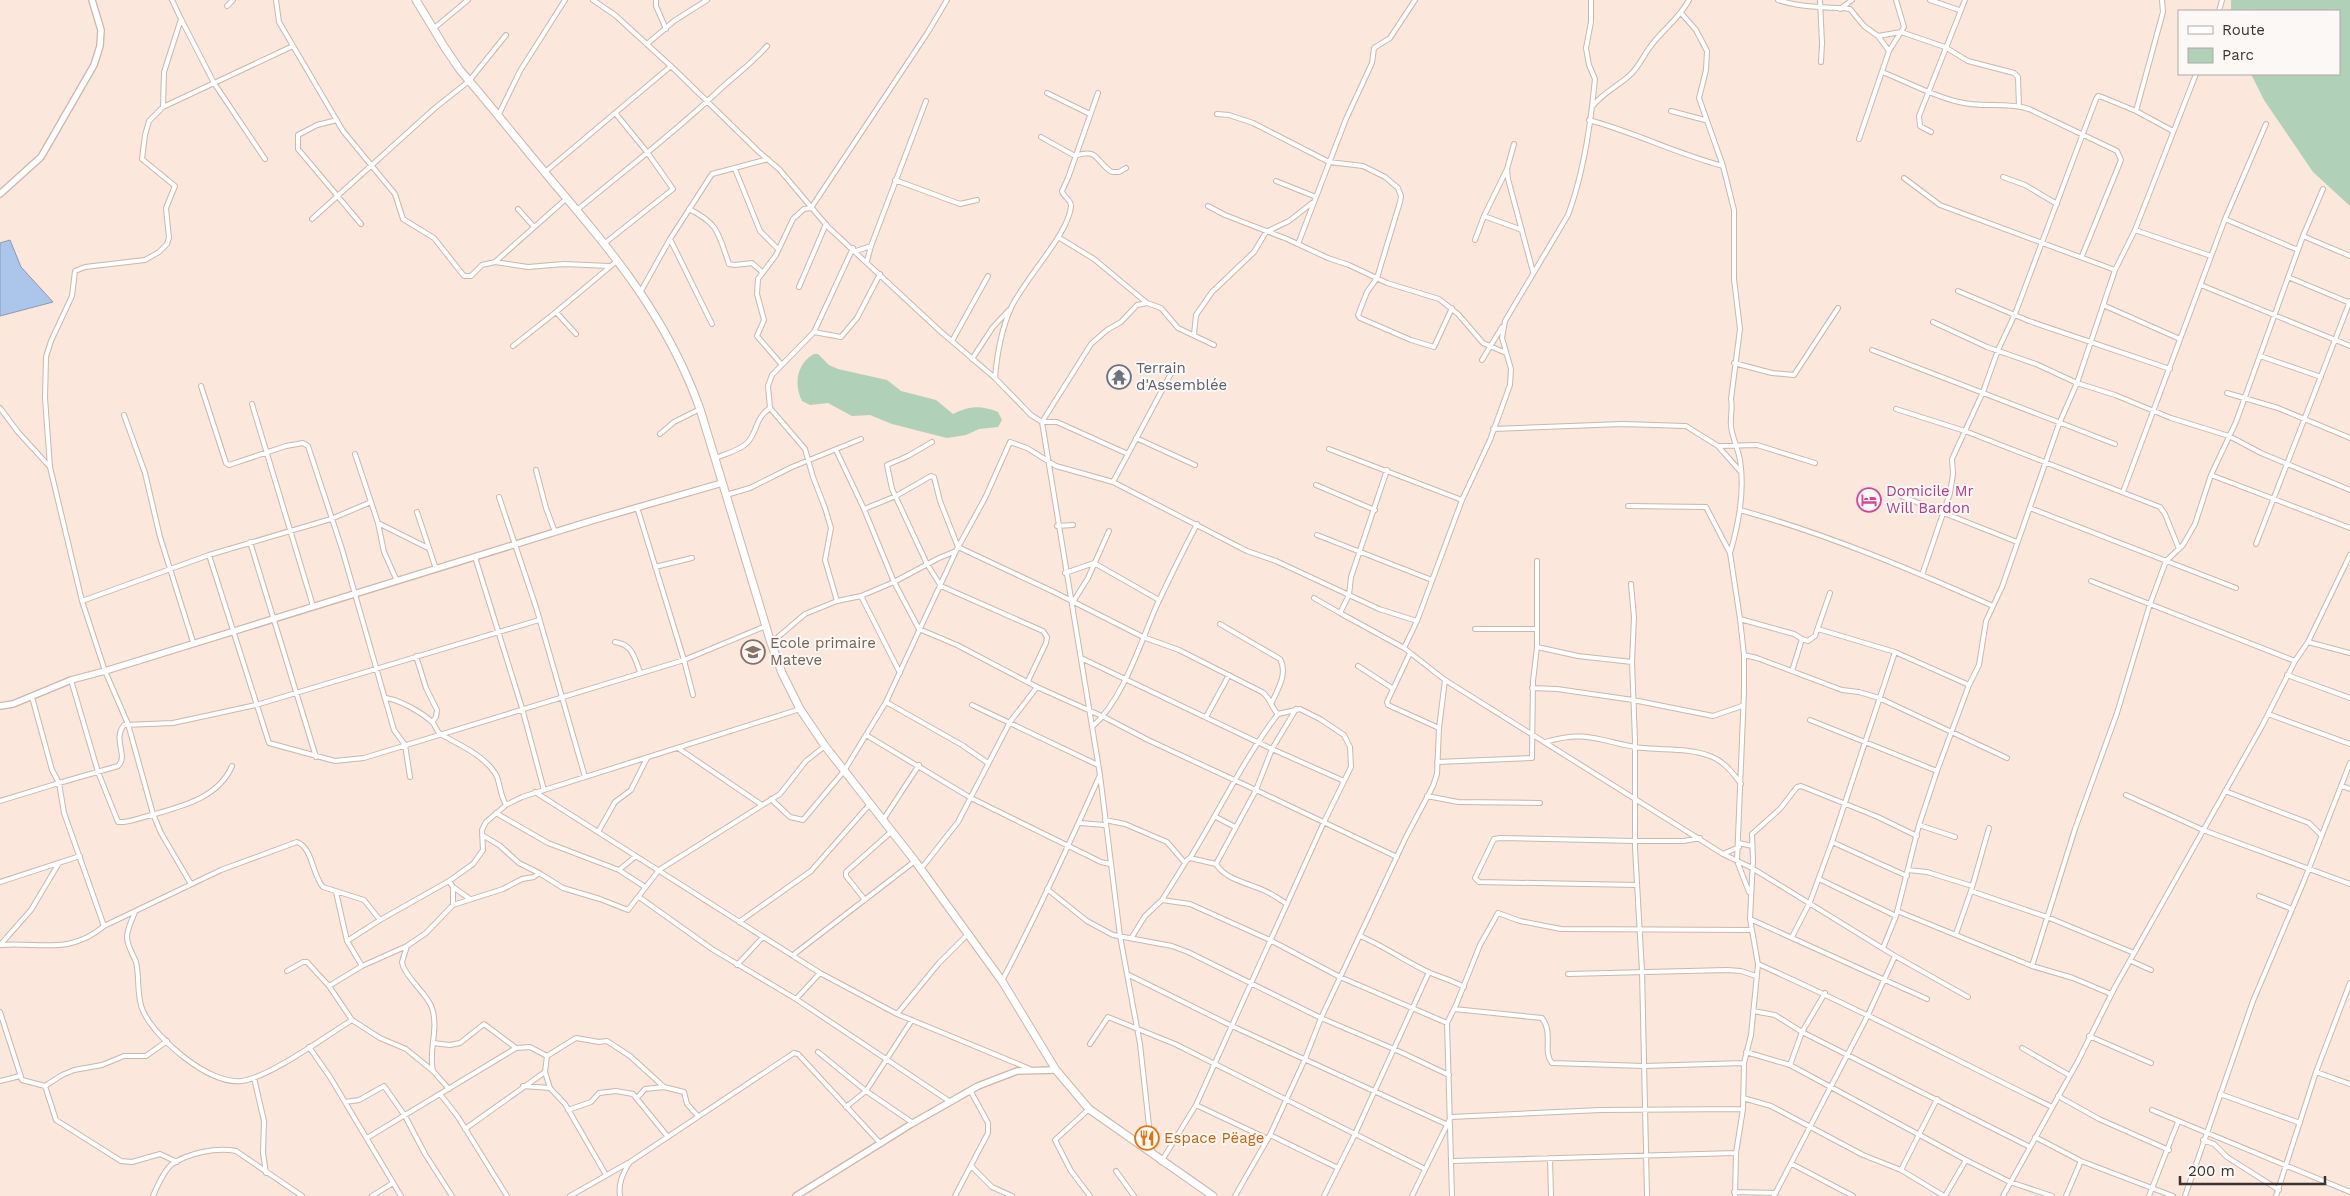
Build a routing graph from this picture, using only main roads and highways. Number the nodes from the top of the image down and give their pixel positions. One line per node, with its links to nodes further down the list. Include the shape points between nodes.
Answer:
1 (416, 0): 2 (highway, via 469,81 618,260 641,291 670,342 700,409 771,643 800,709 1002,981 1056,1070 1089,1109)
2 (1213, 1196)

